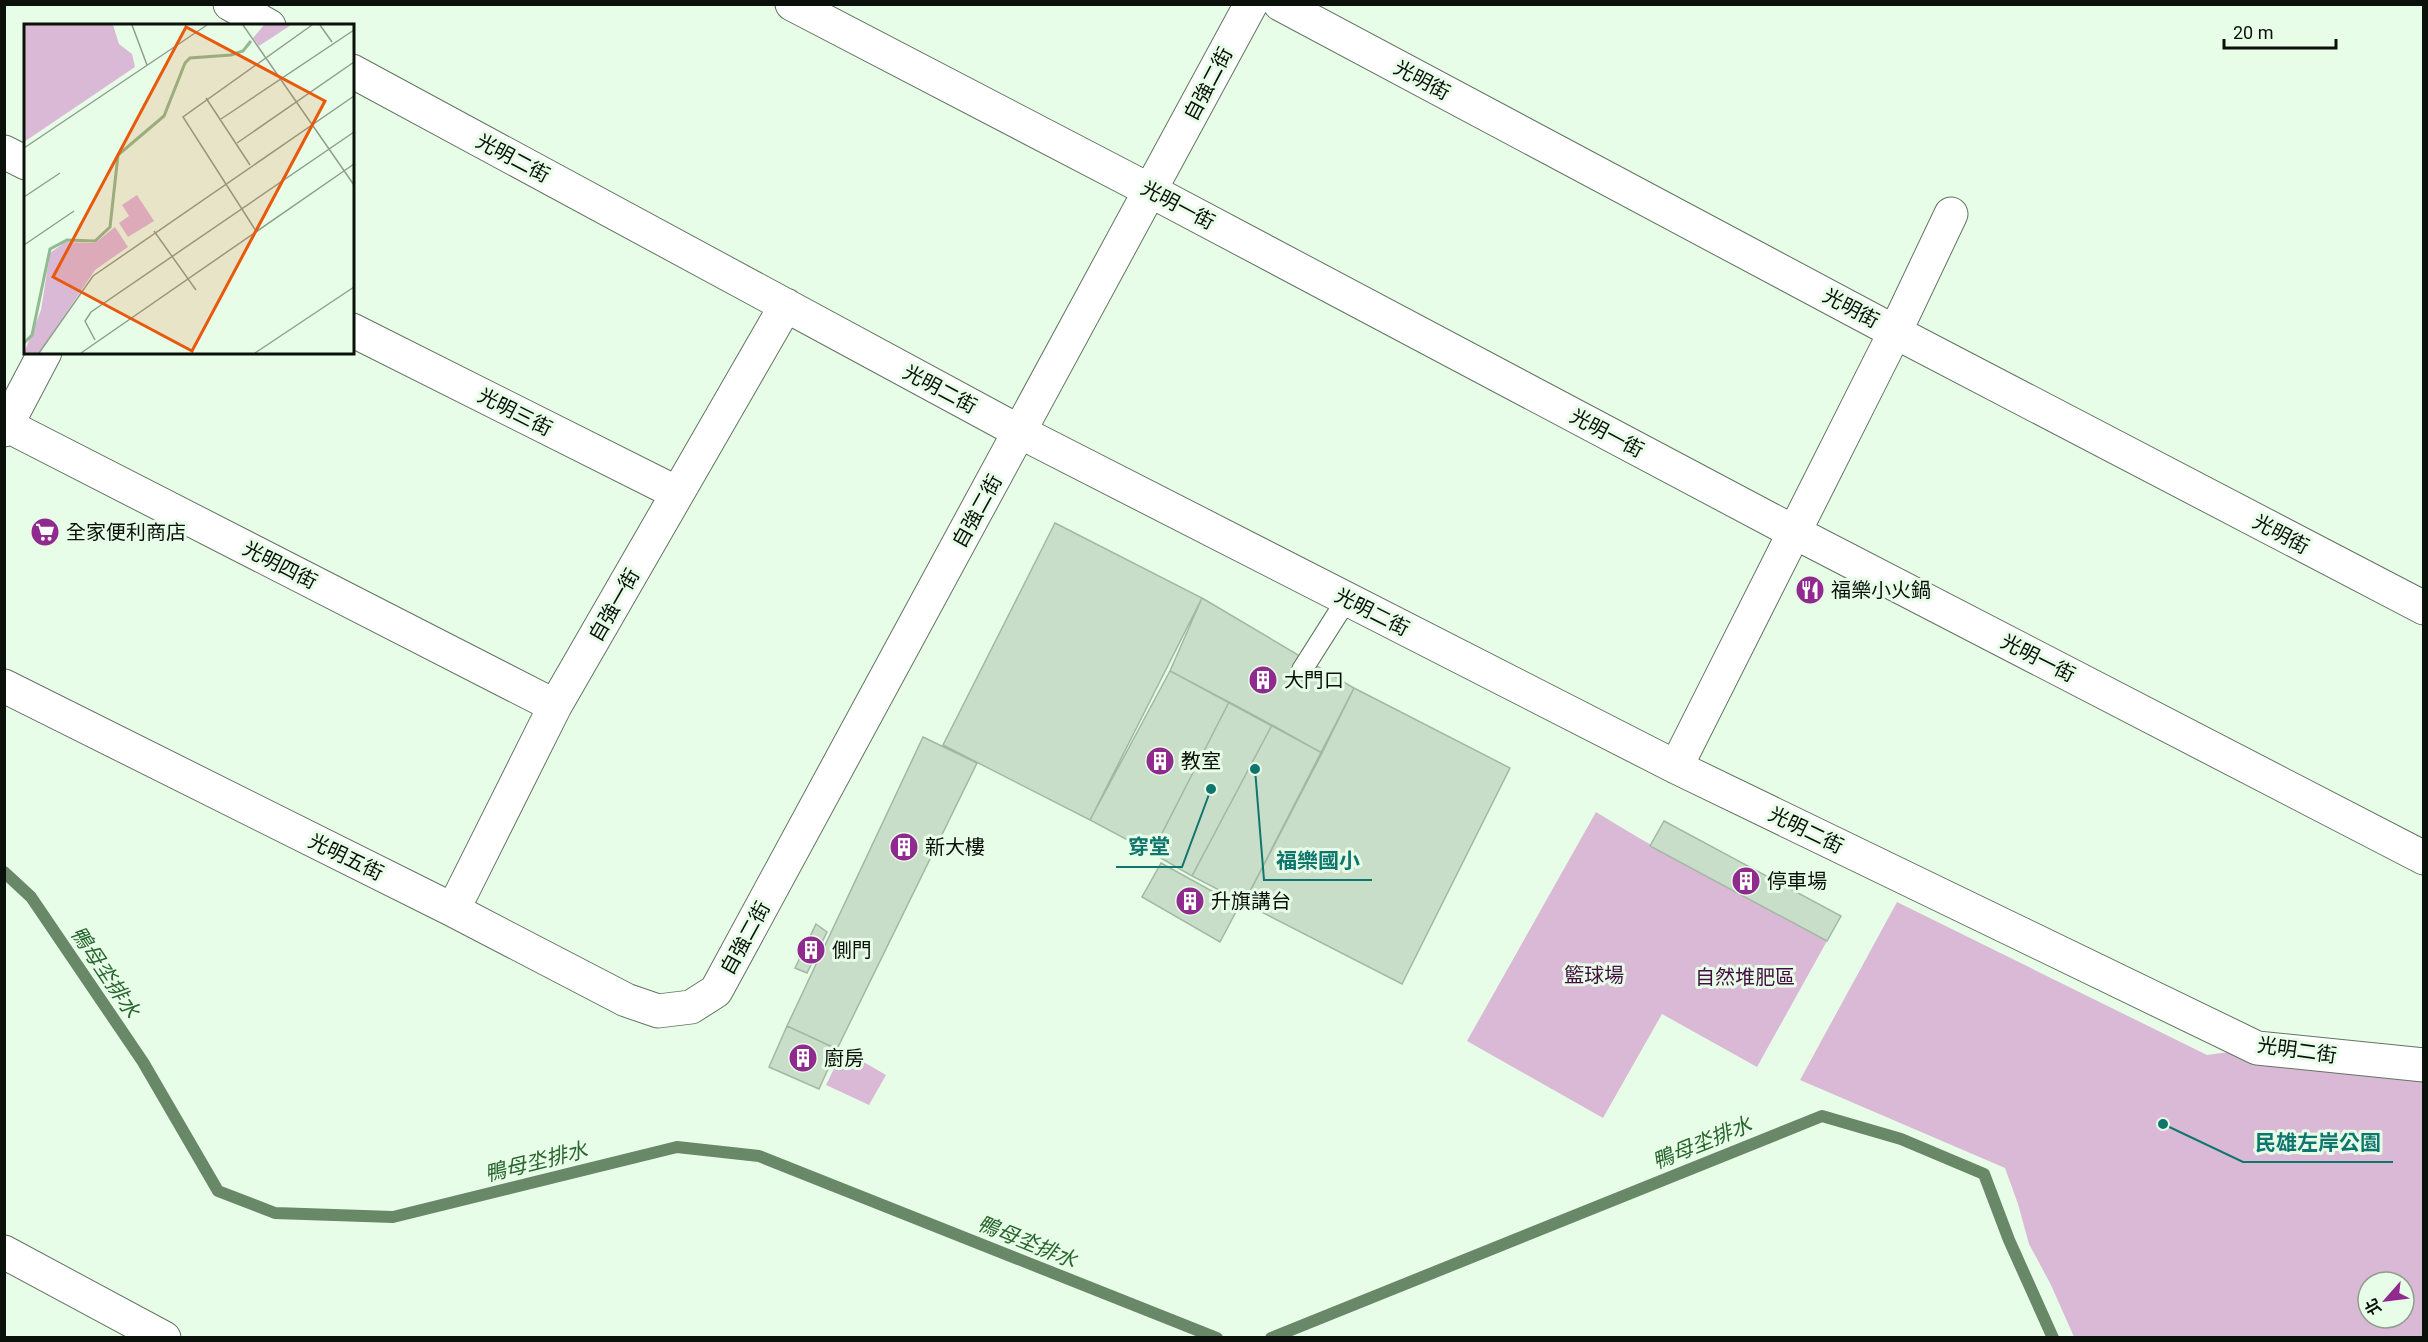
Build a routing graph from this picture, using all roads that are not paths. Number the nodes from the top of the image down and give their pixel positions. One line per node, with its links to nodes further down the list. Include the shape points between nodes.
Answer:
1 (229, 4): 5 (street); 6 (street)
2 (792, 4): 10 (street, 光明一街)
3 (1251, 4): 10 (street, 自強二街)
4 (1280, 4): 14 (street, 光明街)
5 (219, 24)
6 (265, 24)
7 (354, 72): 12 (street, 光明二街)
8 (4, 152): 9 (street)
9 (24, 162)
10 (1151, 191): 17 (street, 自強二街); 19 (street, 光明一街)
11 (1951, 214): 14 (street)
12 (786, 305): 17 (street, 光明二街); 18 (street, 自強一街)
13 (354, 331): 18 (street, 光明三街)
14 (1895, 332): 19 (street); 21 (street, 光明街)
15 (44, 354): 16 (street)
16 (5, 427): 24 (street, 光明四街)
17 (1020, 432): 20 (street, 光明二街); 28 (street, 自強二街, via 716,991)
18 (677, 493): 24 (street, 自強一街)
19 (1794, 532): 25 (street); 26 (street, 光明一街)
20 (1347, 599): 22 (lane); 25 (street, 光明二街)
21 (2424, 608)
22 (1302, 670)
23 (4, 686): 27 (street, 光明五街)
24 (555, 706): 27 (street, 自強一街)
25 (1676, 767): 29 (street, 光明二街, via 2257,1048)
26 (2424, 858)
27 (453, 910): 28 (street, 光明五街, via 626,1000 658,1011)
28 (691, 1007)
29 (2424, 1065)
30 (4, 1252): 31 (street)
31 (164, 1338)

